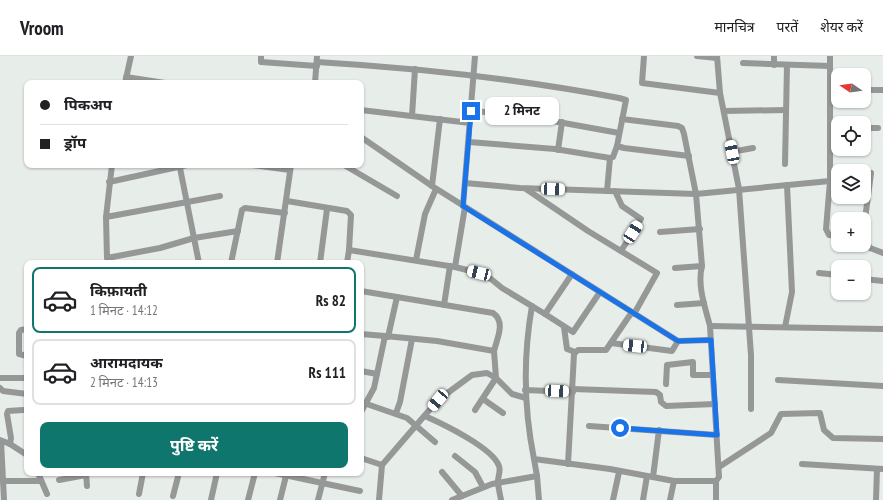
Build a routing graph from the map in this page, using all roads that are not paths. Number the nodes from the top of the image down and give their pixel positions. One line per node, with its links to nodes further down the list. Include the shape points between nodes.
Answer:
1 (131, 56): 16 (street)
2 (260, 56): 9 (street, via 261,62)
3 (475, 56): 15 (street)
4 (644, 56): 21 (street, via 642,83)
5 (696, 56): 8 (street)
6 (774, 56): 11 (street)
7 (830, 56): 13 (street)
8 (717, 57): 21 (street)
9 (317, 61): 14 (street); 17 (street)
10 (743, 63): 11 (street)
11 (774, 65): 12 (street)
12 (787, 65): 13 (street); 23 (street)
13 (830, 66): 18 (street)
14 (415, 69): 15 (street); 26 (street)
15 (474, 76): 24 (street); 27 (street, via 560,87 626,100)
16 (125, 80)
17 (315, 80)
18 (830, 90): 33 (street)
19 (871, 90): 20 (street)
20 (883, 90)
21 (720, 93): 25 (street)
22 (364, 110): 26 (street)
23 (786, 110): 25 (street); 43 (street)
24 (471, 111): 29 (street, via 514,114); 30 (street)
25 (724, 111): 40 (street)
26 (412, 116): 28 (street)
27 (622, 119): 34 (street); 41 (street, via 680,127)
28 (440, 120): 30 (street); 54 (street)
29 (562, 122): 34 (street); 39 (street)
30 (470, 123): 36 (street)
31 (871, 128): 32 (street)
32 (878, 128)
33 (830, 129): 49 (street)
34 (619, 133): 37 (street)
35 (364, 139): 54 (street)
36 (469, 142): 39 (street); 52 (street)
37 (616, 146): 41 (street); 42 (street, via 613,157)
38 (753, 148): 40 (street)
39 (558, 150): 42 (street)
40 (732, 152): 56 (street)
41 (689, 156): 59 (street)
42 (610, 158): 57 (street)
43 (785, 164)
44 (111, 168): 51 (street)
45 (174, 168): 51 (street)
46 (183, 168): 63 (street)
47 (291, 168): 62 (street)
48 (349, 168): 61 (street)
49 (830, 171): 50 (street)
50 (830, 181): 53 (street); 71 (street, via 826,229)
51 (109, 182): 67 (street)
52 (465, 183): 55 (street); 64 (street)
53 (787, 185): 56 (street); 105 (street, via 792,292)
54 (434, 187): 64 (street); 84 (street, via 424,214)
55 (526, 188): 57 (street); 75 (street)
56 (739, 189): 59 (street); 104 (street)
57 (607, 191): 58 (street)
58 (615, 191): 59 (street); 75 (street, via 622,206 641,219)
59 (696, 194): 68 (street)
60 (220, 196): 63 (street)
61 (397, 196)
62 (287, 201): 65 (street); 66 (street)
63 (187, 202): 67 (street); 72 (street)
64 (464, 206): 85 (street); 89 (street)
65 (327, 209): 74 (street, via 351,215); 82 (street)
66 (284, 213): 69 (street, via 245,208 240,213); 81 (street)
67 (106, 218): 77 (street)
68 (700, 229): 70 (street); 86 (street)
69 (238, 231): 72 (street); 80 (street)
70 (660, 232)
71 (831, 235)
72 (194, 238): 78 (street, via 160,248 117,255); 79 (street)
73 (871, 248): 76 (street)
74 (349, 250): 83 (street); 84 (street)
75 (621, 251): 100 (street, via 657,273)
76 (883, 253)
77 (107, 260)
78 (109, 260)
79 (198, 260)
80 (232, 260)
81 (277, 260)
82 (320, 260)
83 (347, 260)
84 (416, 260): 85 (street)
85 (453, 266): 97 (street); 99 (street, via 492,279)
86 (702, 266): 87 (street); 96 (street, via 700,275)
87 (675, 268)
88 (819, 273): 90 (street)
89 (572, 274): 94 (street); 101 (street)
90 (831, 274)
91 (871, 279): 92 (street)
92 (883, 281)
93 (364, 292): 95 (street)
94 (600, 292): 100 (street); 103 (street, via 573,332)
95 (397, 297): 97 (street); 109 (street)
96 (704, 303): 98 (street); 102 (street)
97 (444, 305): 114 (street, via 493,313 499,317 501,323)
98 (677, 305)
99 (532, 306): 101 (street); 127 (street)
100 (633, 313): 112 (street); 113 (street)
101 (545, 314): 103 (street)
102 (710, 326): 104 (street); 111 (street)
103 (564, 327): 115 (street, via 567,349)
104 (749, 327): 105 (street); 135 (street, via 752,355)
105 (785, 327): 106 (street)
106 (883, 329)
107 (24, 330): 116 (street, via 19,332 19,354)
108 (364, 334): 109 (street)
109 (386, 337): 110 (street); 118 (street)
110 (412, 339): 114 (street); 139 (street)
111 (711, 340): 112 (street); 119 (street)
112 (678, 341): 113 (street, via 672,351)
113 (611, 343): 115 (street, via 606,350)
114 (494, 351): 122 (street)
115 (576, 352): 128 (street)
116 (24, 355)
117 (364, 372): 118 (street)
118 (377, 374): 132 (street, via 374,388)
119 (713, 375): 124 (street, via 693,375 693,362 667,365); 134 (street)
120 (0, 378): 121 (street)
121 (24, 378)
122 (496, 378): 130 (street, via 512,394); 131 (street); 140 (street, via 487,373 472,375 438,400)
123 (778, 380): 125 (street)
124 (666, 384)
125 (883, 386)
126 (0, 388): 129 (street, via 3,391)
127 (525, 390): 128 (street); 130 (street)
128 (573, 390): 134 (street, via 656,392 660,394 661,402 666,406); 153 (street)
129 (24, 394)
130 (526, 398): 152 (street)
131 (483, 399): 137 (street); 138 (street)
132 (364, 402)
133 (364, 403): 139 (street)
134 (715, 404): 144 (street)
135 (751, 409)
136 (23, 410): 148 (street, via 8,411)
137 (475, 410)
138 (503, 412)
139 (396, 413): 141 (street)
140 (425, 416): 141 (street); 176 (street, via 460,433 497,461 500,468)
141 (416, 426): 147 (street); 155 (street)
142 (590, 426): 143 (street)
143 (659, 430): 144 (street); 170 (street)
144 (717, 435): 156 (street)
145 (883, 439): 156 (street, via 833,438 824,430 820,412 781,414 771,433)
146 (1, 441): 148 (street); 173 (street)
147 (435, 442)
148 (10, 444): 149 (street)
149 (24, 453)
150 (455, 456): 179 (street, via 475,472)
151 (364, 459): 155 (street)
152 (534, 459): 153 (street); 169 (street)
153 (568, 464): 159 (street)
154 (802, 464): 157 (street)
155 (382, 465): 190 (street)
156 (719, 467): 175 (street)
157 (880, 469): 198 (street)
158 (442, 472): 184 (street)
159 (619, 472): 170 (street); 194 (street)
160 (39, 476): 171 (street)
161 (77, 476): 172 (street)
162 (86, 476): 178 (street)
163 (142, 476): 182 (street)
164 (178, 476): 183 (street)
165 (216, 476): 186 (street)
166 (253, 476): 187 (street)
167 (286, 476): 177 (street); 188 (street)
168 (324, 476): 177 (street)
169 (537, 476): 176 (street); 193 (street)
170 (650, 477): 174 (street); 195 (street)
171 (41, 480): 173 (street); 181 (street)
172 (59, 480)
173 (3, 481): 185 (street)
174 (674, 481): 175 (street); 196 (street)
175 (716, 481): 197 (street)
176 (498, 482): 179 (street); 192 (street)
177 (322, 484): 180 (street); 189 (street)
178 (87, 486)
179 (483, 487): 184 (street)
180 (360, 491)
181 (46, 494)
182 (139, 494)
183 (173, 496)
184 (462, 496): 191 (street)
185 (4, 500)
186 (211, 500)
187 (248, 500)
188 (280, 500)
189 (318, 500)
190 (379, 500)
191 (452, 500)
192 (501, 500)
193 (539, 500)
194 (613, 500)
195 (643, 500)
196 (670, 500)
197 (716, 500)
198 (876, 500)

